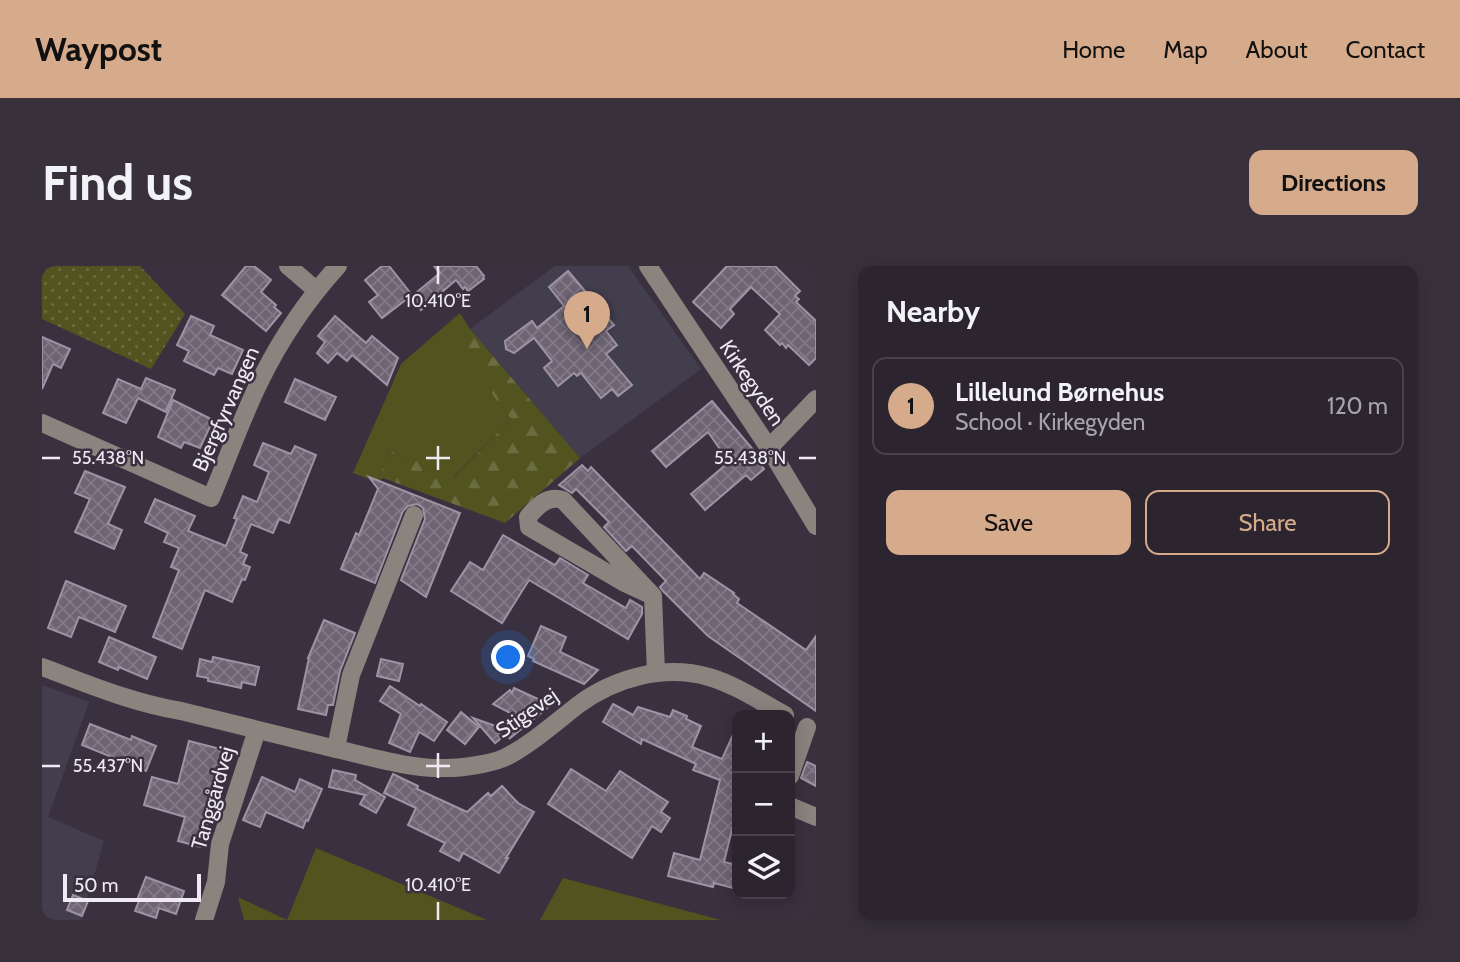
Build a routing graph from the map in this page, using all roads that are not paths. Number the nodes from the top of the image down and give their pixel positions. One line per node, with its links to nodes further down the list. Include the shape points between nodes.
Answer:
1 (288, 266): 4 (street)
2 (338, 266): 4 (street, Bjergfyrvangen)
3 (648, 266): 7 (street, Kirkegyden)
4 (316, 290): 6 (street, Bjergfyrvangen, via 259,383 211,498)
5 (816, 398): 7 (street)
6 (42, 423)
7 (769, 448): 9 (street, Kirkegyden)
8 (414, 515): 17 (street, via 351,675)
9 (816, 526)
10 (653, 596): 10 (street, via 563,500 549,499 528,517 529,527); 12 (street)
11 (42, 667): 15 (street, Stigevej, via 124,698)
12 (656, 673): 13 (street, Stigevej, via 708,677); 17 (street, Stigevej, via 609,687 503,758 474,765 416,766)
13 (776, 710)
14 (795, 721): 16 (street)
15 (257, 730): 17 (street, Stigevej); 21 (street, Tanggårdvej, via 220,844 216,882)
16 (812, 730): 18 (street)
17 (336, 748)
18 (791, 773)
19 (795, 808): 20 (street)
20 (816, 817)
21 (204, 920)

